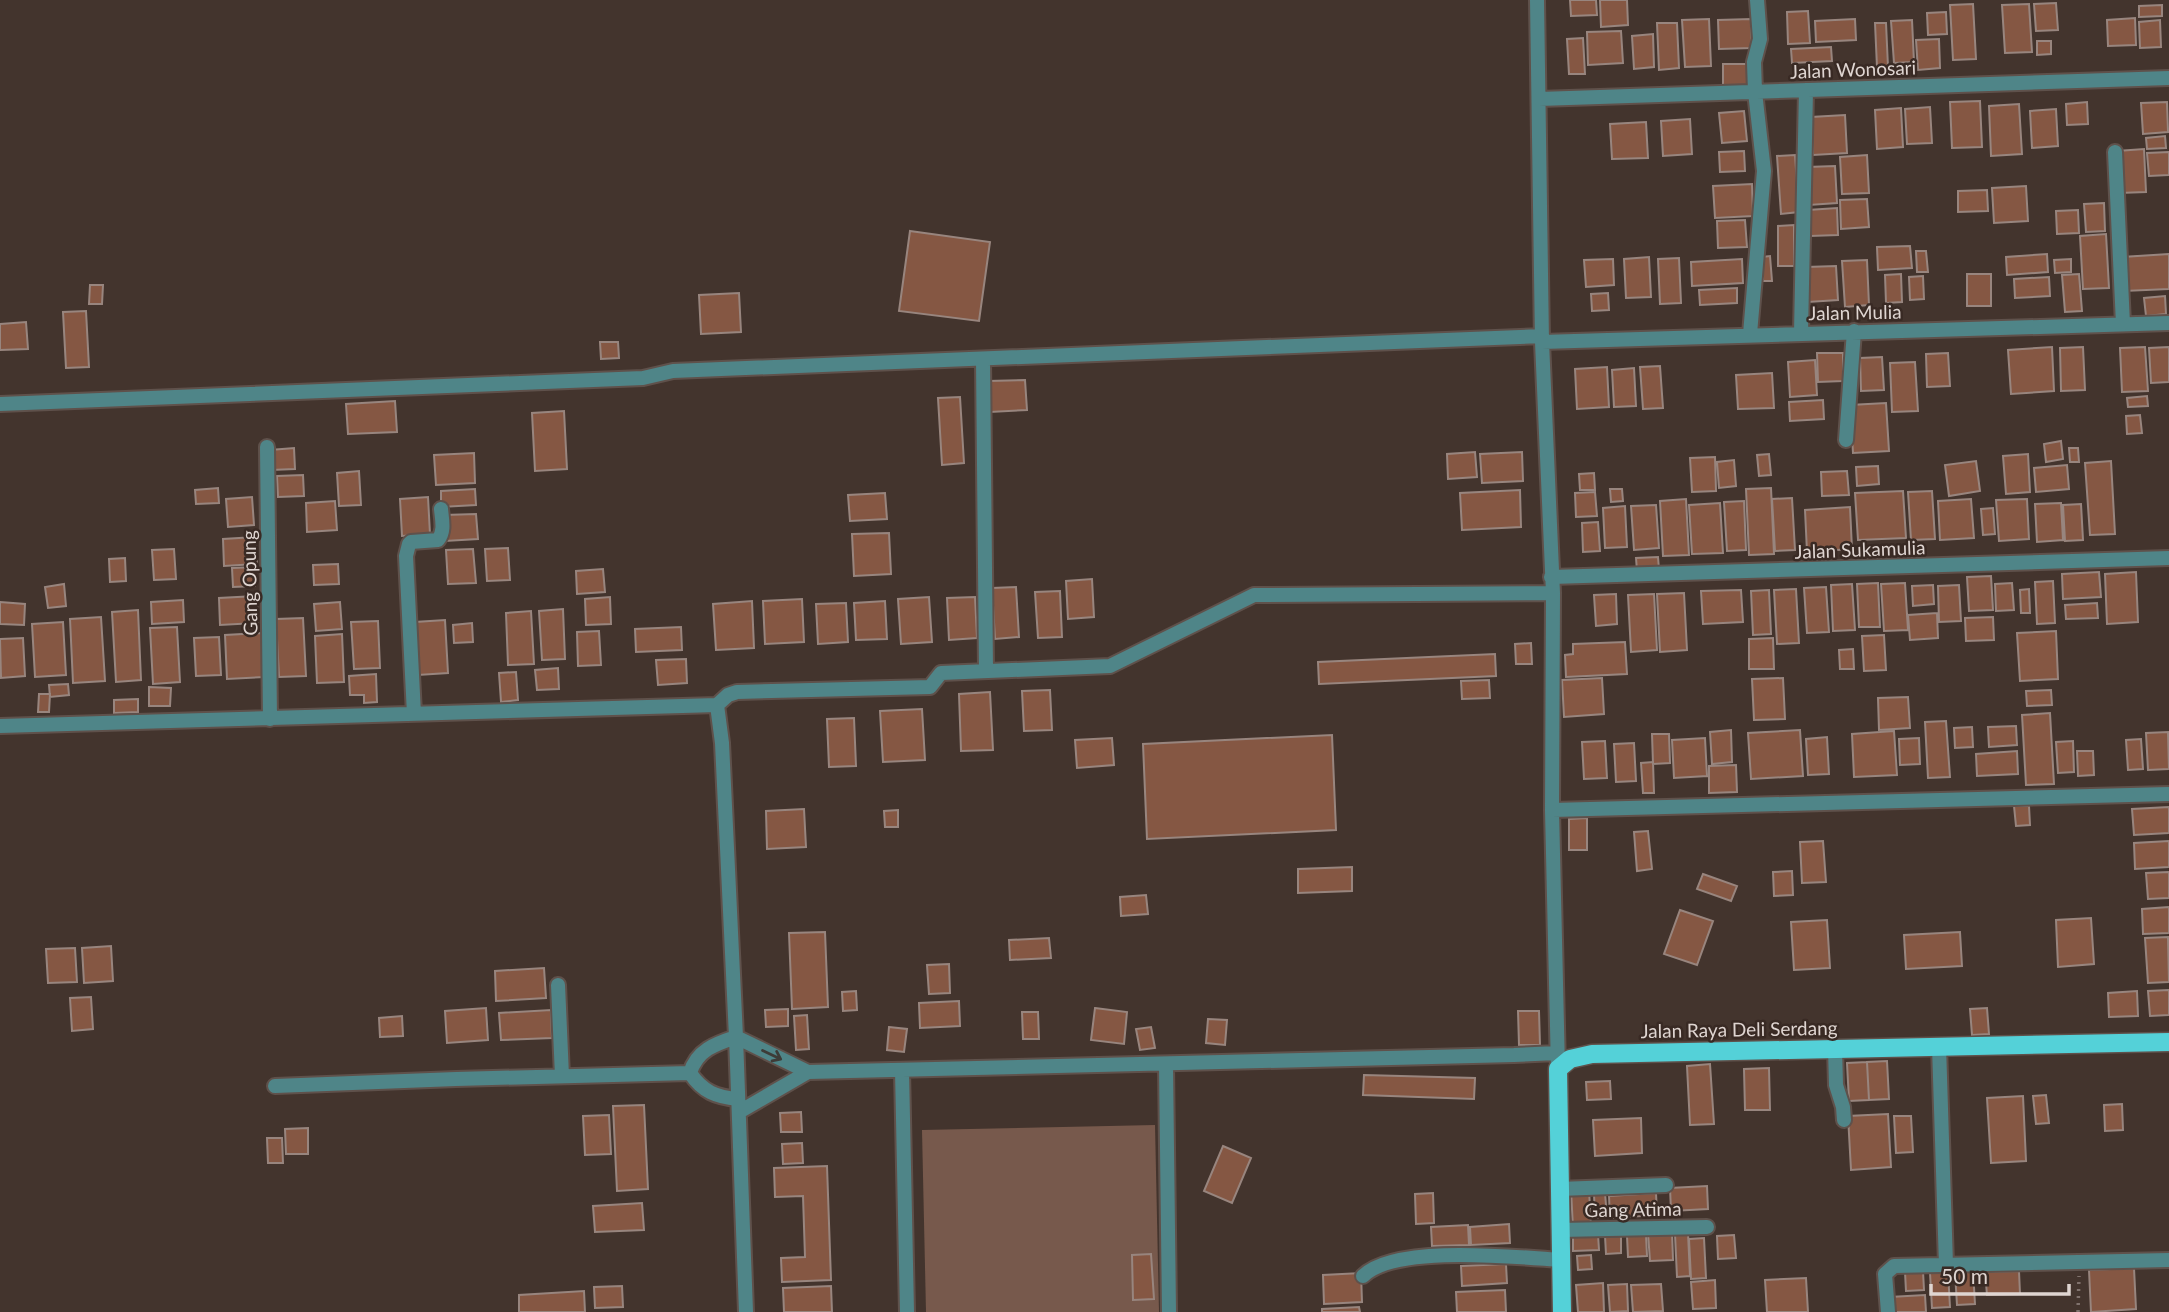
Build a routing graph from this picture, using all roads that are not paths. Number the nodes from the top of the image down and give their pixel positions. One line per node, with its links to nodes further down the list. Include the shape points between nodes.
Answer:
1 (1537, 0): 6 (street)
2 (1758, 0): 5 (street)
3 (2168, 80): 4 (street, Jalan Wonosari)
4 (1806, 90): 5 (street, Jalan Wonosari); 11 (street)
5 (1755, 92): 6 (street, Jalan Wonosari); 12 (street, via 1764,172)
6 (1539, 99): 13 (street)
7 (2115, 152): 9 (street)
8 (2169, 323): 9 (street, Jalan Mulia)
9 (2123, 324): 10 (street, Jalan Mulia)
10 (1854, 331): 11 (street, Jalan Mulia); 16 (street)
11 (1801, 332): 12 (street, Jalan Mulia)
12 (1750, 334): 13 (street, Jalan Mulia)
13 (1542, 339): 14 (street, Jalan Mulia); 20 (street)
14 (983, 359): 15 (street, Jalan Mulia, via 673,371 629,379); 22 (street)
15 (0, 404)
16 (1846, 440)
17 (267, 447): 25 (street, Gang Opung)
18 (442, 509): 24 (street, via 443,531 438,540 411,542 406,556)
19 (2169, 558): 20 (street, Jalan Sukamulia)
20 (1551, 577): 21 (street)
21 (1552, 593): 22 (street, via 1254,596 1110,666); 28 (street)
22 (986, 671): 23 (street, via 942,673 930,687 737,692)
23 (717, 705): 24 (street); 30 (street)
24 (414, 715): 25 (street)
25 (270, 719): 26 (street)
26 (0, 726)
27 (2169, 794): 28 (street)
28 (1552, 810): 34 (street)
29 (558, 985): 39 (street)
30 (736, 1037): 37 (street, one-way to 37); 38 (street, via 711,1046 693,1063); 41 (street)
31 (2169, 1042): 32 (main road, Jalan Raya Deli Serdang)
32 (1939, 1046): 33 (main road, Jalan Raya Deli Serdang); 49 (street)
33 (1835, 1048): 34 (main road, Jalan Raya Deli Serdang, via 1592,1054); 42 (street, via 1836,1085)
34 (1558, 1061): 35 (street, via 1500,1056); 44 (main road)
35 (1166, 1065): 36 (street); 53 (street)
36 (902, 1070): 37 (street); 52 (street)
37 (808, 1072): 41 (street)
38 (690, 1073): 39 (street); 41 (street, via 707,1093)
39 (562, 1076): 40 (street)
40 (275, 1086)
41 (738, 1106): 51 (street)
42 (1844, 1120)
43 (1666, 1185): 44 (street)
44 (1559, 1189): 46 (main road)
45 (1707, 1227): 46 (street, Gang Atima)
46 (1560, 1230): 47 (main road)
47 (1561, 1260): 50 (street, via 1479,1255 1413,1258 1379,1265); 54 (main road)
48 (2169, 1260): 49 (street)
49 (1946, 1265): 55 (street, via 1894,1266 1885,1274)
50 (1363, 1276)
51 (746, 1312)
52 (907, 1312)
53 (1169, 1312)
54 (1562, 1312)
55 (1888, 1312)

